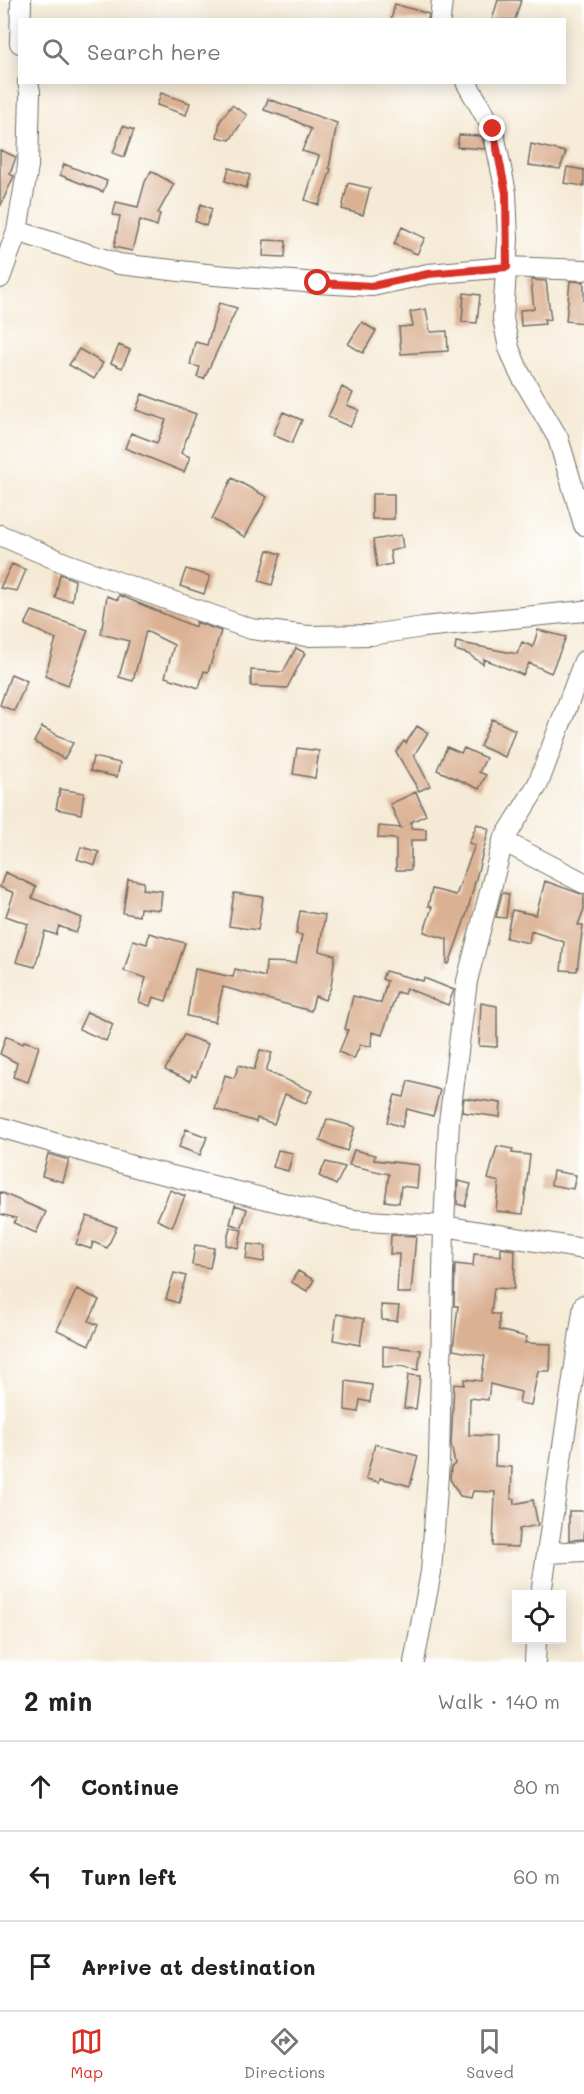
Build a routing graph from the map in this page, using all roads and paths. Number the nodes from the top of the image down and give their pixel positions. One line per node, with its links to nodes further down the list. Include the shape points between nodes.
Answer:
1 (21, 0): 3 (street)
2 (442, 0): 4 (street)
3 (21, 18)
4 (440, 18)
5 (28, 84): 7 (street, via 28,166)
6 (466, 84): 8 (street, via 493,129 506,193)
7 (17, 231): 8 (street, via 120,264 318,283 372,286 428,274); 10 (street)
8 (507, 267): 9 (street); 11 (street, via 503,318 509,348 558,438)
9 (584, 270)
10 (0, 278)
11 (584, 525)
12 (0, 535): 13 (street, via 67,564 250,629 308,636 371,635)
13 (584, 611)
14 (584, 661): 15 (street, via 538,784)
15 (503, 841): 16 (street); 18 (street, via 467,981 449,1122)
16 (584, 884)
17 (0, 1127): 18 (street, via 139,1168 303,1209 353,1220)
18 (444, 1226): 19 (street); 25 (street, via 439,1461 430,1572)
19 (584, 1249)
20 (584, 1305): 22 (street)
21 (584, 1551): 22 (street)
22 (549, 1553): 23 (street)
23 (543, 1590)
24 (536, 1644): 26 (street)
25 (414, 1662)
26 (535, 1662)

